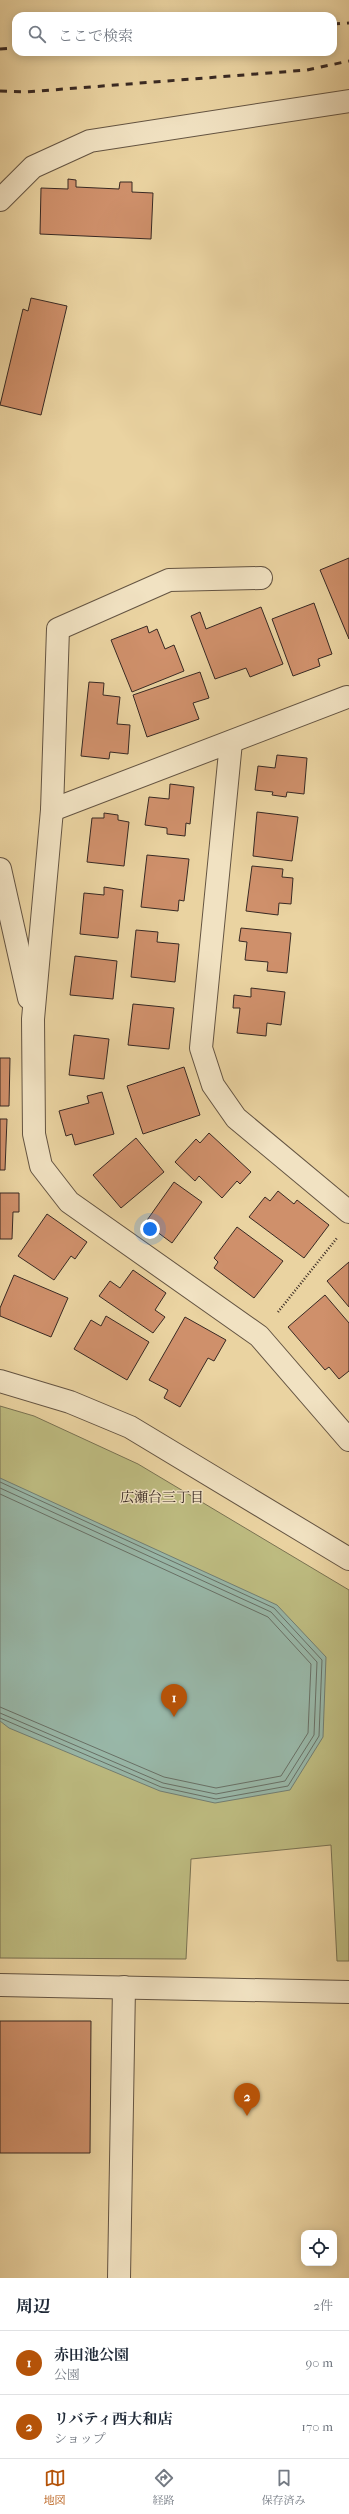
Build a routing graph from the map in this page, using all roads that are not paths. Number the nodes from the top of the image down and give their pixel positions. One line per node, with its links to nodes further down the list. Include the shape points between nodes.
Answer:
1 (349, 101): 2 (street, via 90,141 32,167)
2 (0, 200)
3 (261, 578): 6 (street, via 169,580 58,628)
4 (346, 697): 5 (street)
5 (231, 742): 6 (street); 9 (street, via 201,1048 213,1085 236,1118)
6 (52, 810): 8 (street)
7 (0, 868): 8 (street)
8 (33, 1019): 11 (street, via 34,1134 41,1166 69,1202 259,1336)
9 (349, 1212)
10 (0, 1381): 12 (street, via 70,1402 130,1427)
11 (349, 1440)
12 (349, 1559)
13 (0, 1985): 14 (street)
14 (124, 1987): 15 (street); 16 (street)
15 (349, 1992)
16 (119, 2278)

